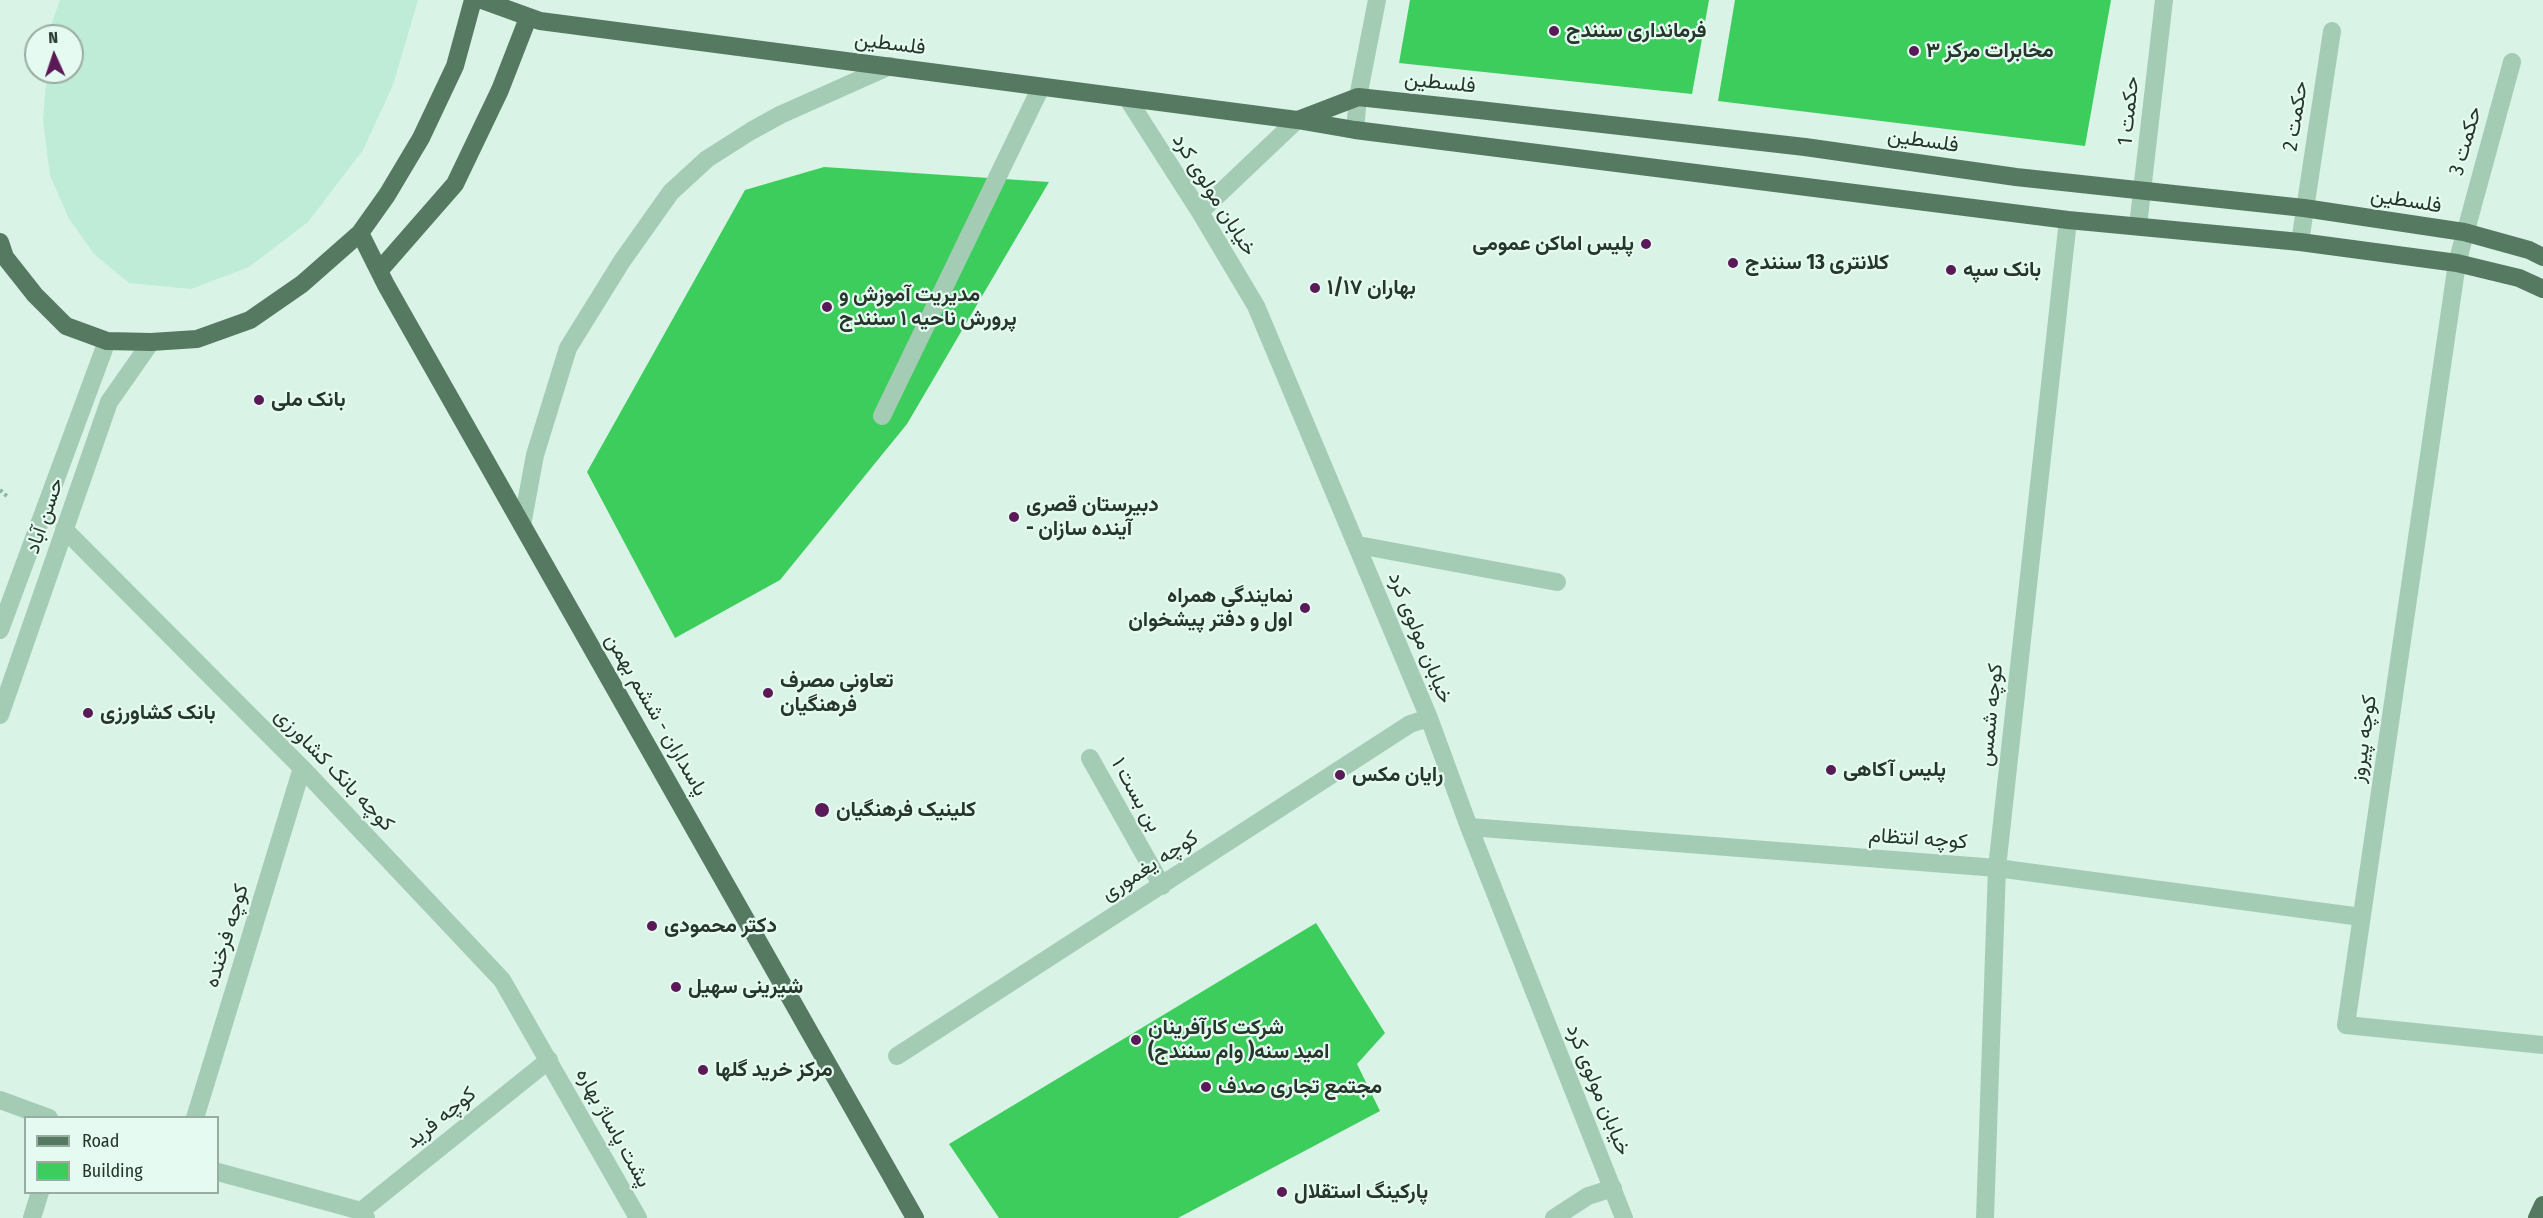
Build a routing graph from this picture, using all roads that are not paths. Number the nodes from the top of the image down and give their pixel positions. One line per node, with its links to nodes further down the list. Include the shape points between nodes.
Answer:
1 (472, 0): 20 (main road, via 455,66 421,138)
2 (482, 0): 5 (main road, فلسطین)
3 (1377, 0): 10 (street)
4 (2164, 0): 14 (street, حکمت 1)
5 (528, 18): 8 (main road, فلسطین); 25 (main road, via 500,90 455,184)
6 (2332, 31): 15 (street, حکمت 2)
7 (2512, 62): 19 (street, حکمت 3)
8 (890, 66): 9 (main road, فلسطین); 30 (street, via 751,130 707,159 670,192 568,348 535,455)
9 (1041, 87): 11 (main road, فلسطین); 29 (street)
10 (1358, 97): 12 (main road, فلسطین); 13 (street); 14 (main road, فلسطین)
11 (1127, 98): 12 (main road, فلسطین); 16 (street, خیابان مولوی کرد)
12 (1297, 120): 13 (main road, فلسطین); 16 (street)
13 (1355, 130): 17 (main road, فلسطین)
14 (2143, 190): 15 (main road, فلسطین); 18 (street, حکمت 1)
15 (2304, 208): 19 (main road, فلسطین); 22 (street, حکمت 2)
16 (1200, 212): 32 (street, خیابان مولوی کرد, via 1256,306)
17 (2068, 220): 18 (main road, فلسطین); 40 (street, کوچه شمس)
18 (2138, 226): 22 (main road, فلسطین)
19 (2464, 232): 23 (main road, فلسطین); 24 (street, حکمت 3)
20 (360, 233): 25 (main road, پاسداران - ششم بهمن); 28 (main road, via 302,284 250,320 197,339)
21 (0, 242): 27 (main road, via 5,256 35,295 66,326)
22 (2300, 242): 24 (main road, فلسطین)
23 (2543, 257)
24 (2457, 263): 26 (main road, فلسطین, via 2519,278); 42 (street, کوچه پیروز)
25 (379, 271): 30 (main road, پاسداران - ششم بهمن)
26 (2543, 289)
27 (107, 341): 28 (main road); 34 (street, حسن آباد)
28 (151, 342): 31 (street, حسن آباد, via 109,402)
29 (882, 416)
30 (522, 525): 56 (main road, پاسداران - ششم بهمن)
31 (64, 529): 35 (street, حسن آباد); 38 (street, کوچه بانک کشاورزی)
32 (1358, 545): 33 (street); 36 (street, خیابان مولوی کرد)
33 (1557, 582)
34 (0, 630)
35 (0, 714)
36 (1429, 718): 39 (street, خیابان مولوی کرد); 41 (street, کوچه یغموری, via 1410,724)
37 (1090, 758): 41 (street, بن بست ۱)
38 (302, 768): 45 (street, کوچه بانک کشاورزی, via 502,980); 48 (street, کوچه فرخنده)
39 (1468, 827): 40 (street, کوچه انتظام); 50 (street, خیابان مولوی کرد)
40 (1997, 867): 42 (street, کوچه انتظام); 59 (street, کوچه شمس)
41 (1162, 886): 44 (street, کوچه یغموری)
42 (2361, 917): 43 (street, کوچه پیروز, via 2346,1025)
43 (2543, 1045)
44 (897, 1056)
45 (549, 1060): 53 (street, کوچه فرید); 55 (street, پشت پاساژ بهاره)
46 (0, 1100): 47 (street)
47 (44, 1116)
48 (196, 1116)
49 (219, 1172): 53 (street)
50 (1613, 1188): 57 (street, via 1587,1196); 58 (street, خیابان مولوی کرد)
51 (39, 1194): 54 (street)
52 (2543, 1205): 60 (main road)
53 (364, 1215)
54 (32, 1218)
55 (638, 1218)
56 (915, 1218)
57 (1554, 1218)
58 (1624, 1218)
59 (1985, 1218)
60 (2536, 1218)

